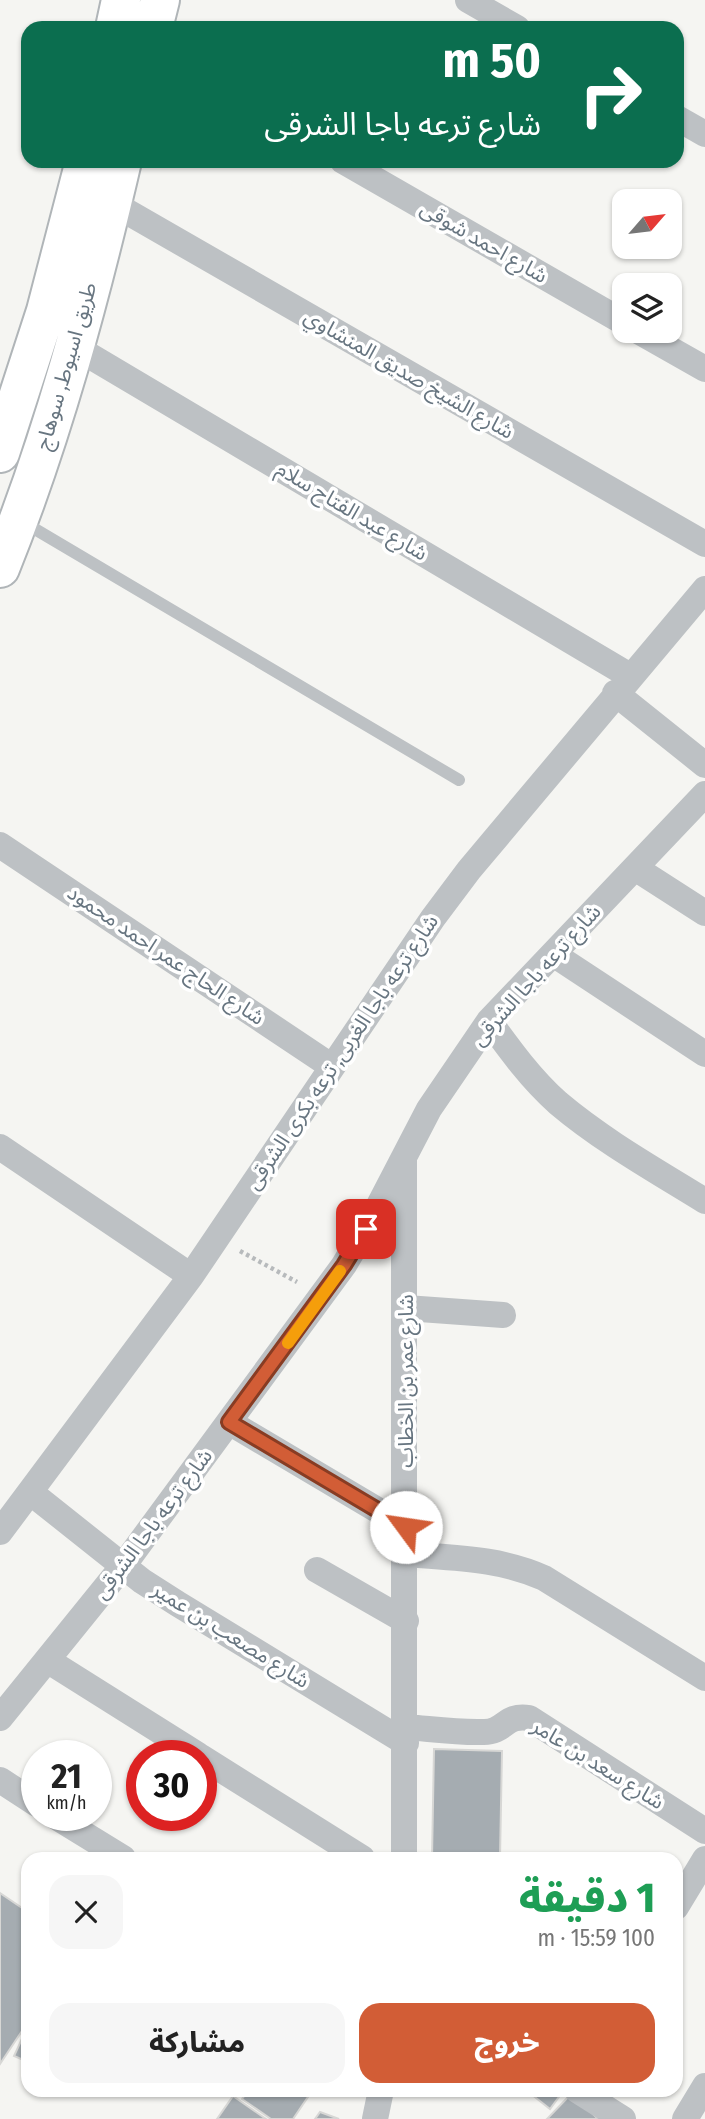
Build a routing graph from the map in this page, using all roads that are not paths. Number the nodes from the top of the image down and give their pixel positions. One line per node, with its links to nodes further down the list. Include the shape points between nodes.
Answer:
1 (121, 0): 4 (main road)
2 (160, 0): 5 (main road)
3 (468, 0): 6 (street)
4 (116, 21)
5 (155, 21)
6 (505, 21)
7 (684, 122): 8 (street)
8 (705, 134)
9 (83, 168): 17 (main road, طريق اسيوط, سوهاج)
10 (120, 168): 12 (main road, طريق اسيوط, سوهاج)
11 (355, 168): 13 (street, شارع احمد شوقى)
12 (112, 204): 15 (main road, طريق اسيوط, سوهاج); 19 (street, شارع الشيخ صديق المنشاوي)
13 (612, 316)
14 (659, 343): 16 (street)
15 (75, 347): 18 (main road, طريق اسيوط, سوهاج); 22 (street, شارع عبد الفتاح سلام)
16 (705, 369)
17 (0, 453)
18 (20, 520): 20 (main road, طريق اسيوط, سوهاج); 24 (lane)
19 (705, 544)
20 (0, 568)
21 (705, 589): 22 (street, شارع ترعه باجا الغربى, ترعه بكرى الشرقى)
22 (622, 684): 23 (street, شارع عبد الفتاح سلام); 32 (street, شارع ترعه باجا الغربى, ترعه بكرى الشرقى, via 468,870)
23 (705, 765)
24 (459, 780)
25 (705, 794): 27 (street, شارع ترعه باجا الشرقى)
26 (0, 845): 32 (street, شارع الحاج عمر احمد محمود)
27 (635, 868): 28 (street); 29 (street, شارع ترعه باجا الشرقى)
28 (705, 913)
29 (553, 954): 30 (street, شارع ترعه باجا الشرقى); 31 (street)
30 (489, 1021): 34 (street, شارع ترعه باجا الشرقى, via 450,1075); 35 (street, via 557,1101 597,1134)
31 (705, 1054)
32 (331, 1066): 36 (street, شارع ترعه باجا الغربى, ترعه بكرى الشرقى)
33 (0, 1147): 36 (street)
34 (404, 1155): 37 (street, شارع عمر بن الخطاب); 39 (street, شارع ترعه باجا الشرقى, via 376,1211 322,1296)
35 (705, 1201)
36 (191, 1276): 40 (street, شارع ترعه باجا الغربى, ترعه بكرى الشرقى)
37 (406, 1308): 38 (street); 41 (street, شارع عمر بن الخطاب)
38 (503, 1315)
39 (229, 1422): 41 (street); 44 (street, شارع ترعه باجا الشرقى)
40 (30, 1492): 42 (street, شارع ترعه باجا الغربى, ترعه بكرى الشرقى); 44 (street, شارع مصعب بن عمير)
41 (406, 1527): 43 (street, شارع عمر بن الخطاب)
42 (0, 1532)
43 (406, 1554): 46 (street, شارع عمر بن الخطاب); 48 (street, via 524,1569)
44 (123, 1566): 47 (street, شارع ترعه باجا الشرقى); 50 (street, شارع مصعب بن عمير, via 178,1604)
45 (317, 1570): 46 (street)
46 (406, 1621): 50 (street, شارع عمر بن الخطاب)
47 (47, 1660): 49 (street, شارع ترعه باجا الشرقى); 51 (street)
48 (705, 1678)
49 (0, 1718)
50 (406, 1735): 56 (street, شارع سعد بن عامر, via 484,1732 518,1716 529,1718); 59 (street, شارع عمر بن الخطاب)
51 (174, 1740)
52 (217, 1767): 58 (street)
53 (0, 1780): 54 (street)
54 (21, 1794)
55 (79, 1831): 57 (street)
56 (705, 1831)
57 (113, 1852)
58 (352, 1852)
59 (404, 1852)
60 (705, 1859): 61 (street)
61 (683, 1895)
62 (705, 2086): 67 (street)
63 (380, 2097): 65 (street)
64 (588, 2097): 66 (street)
65 (375, 2119)
66 (623, 2119)
67 (685, 2119)

